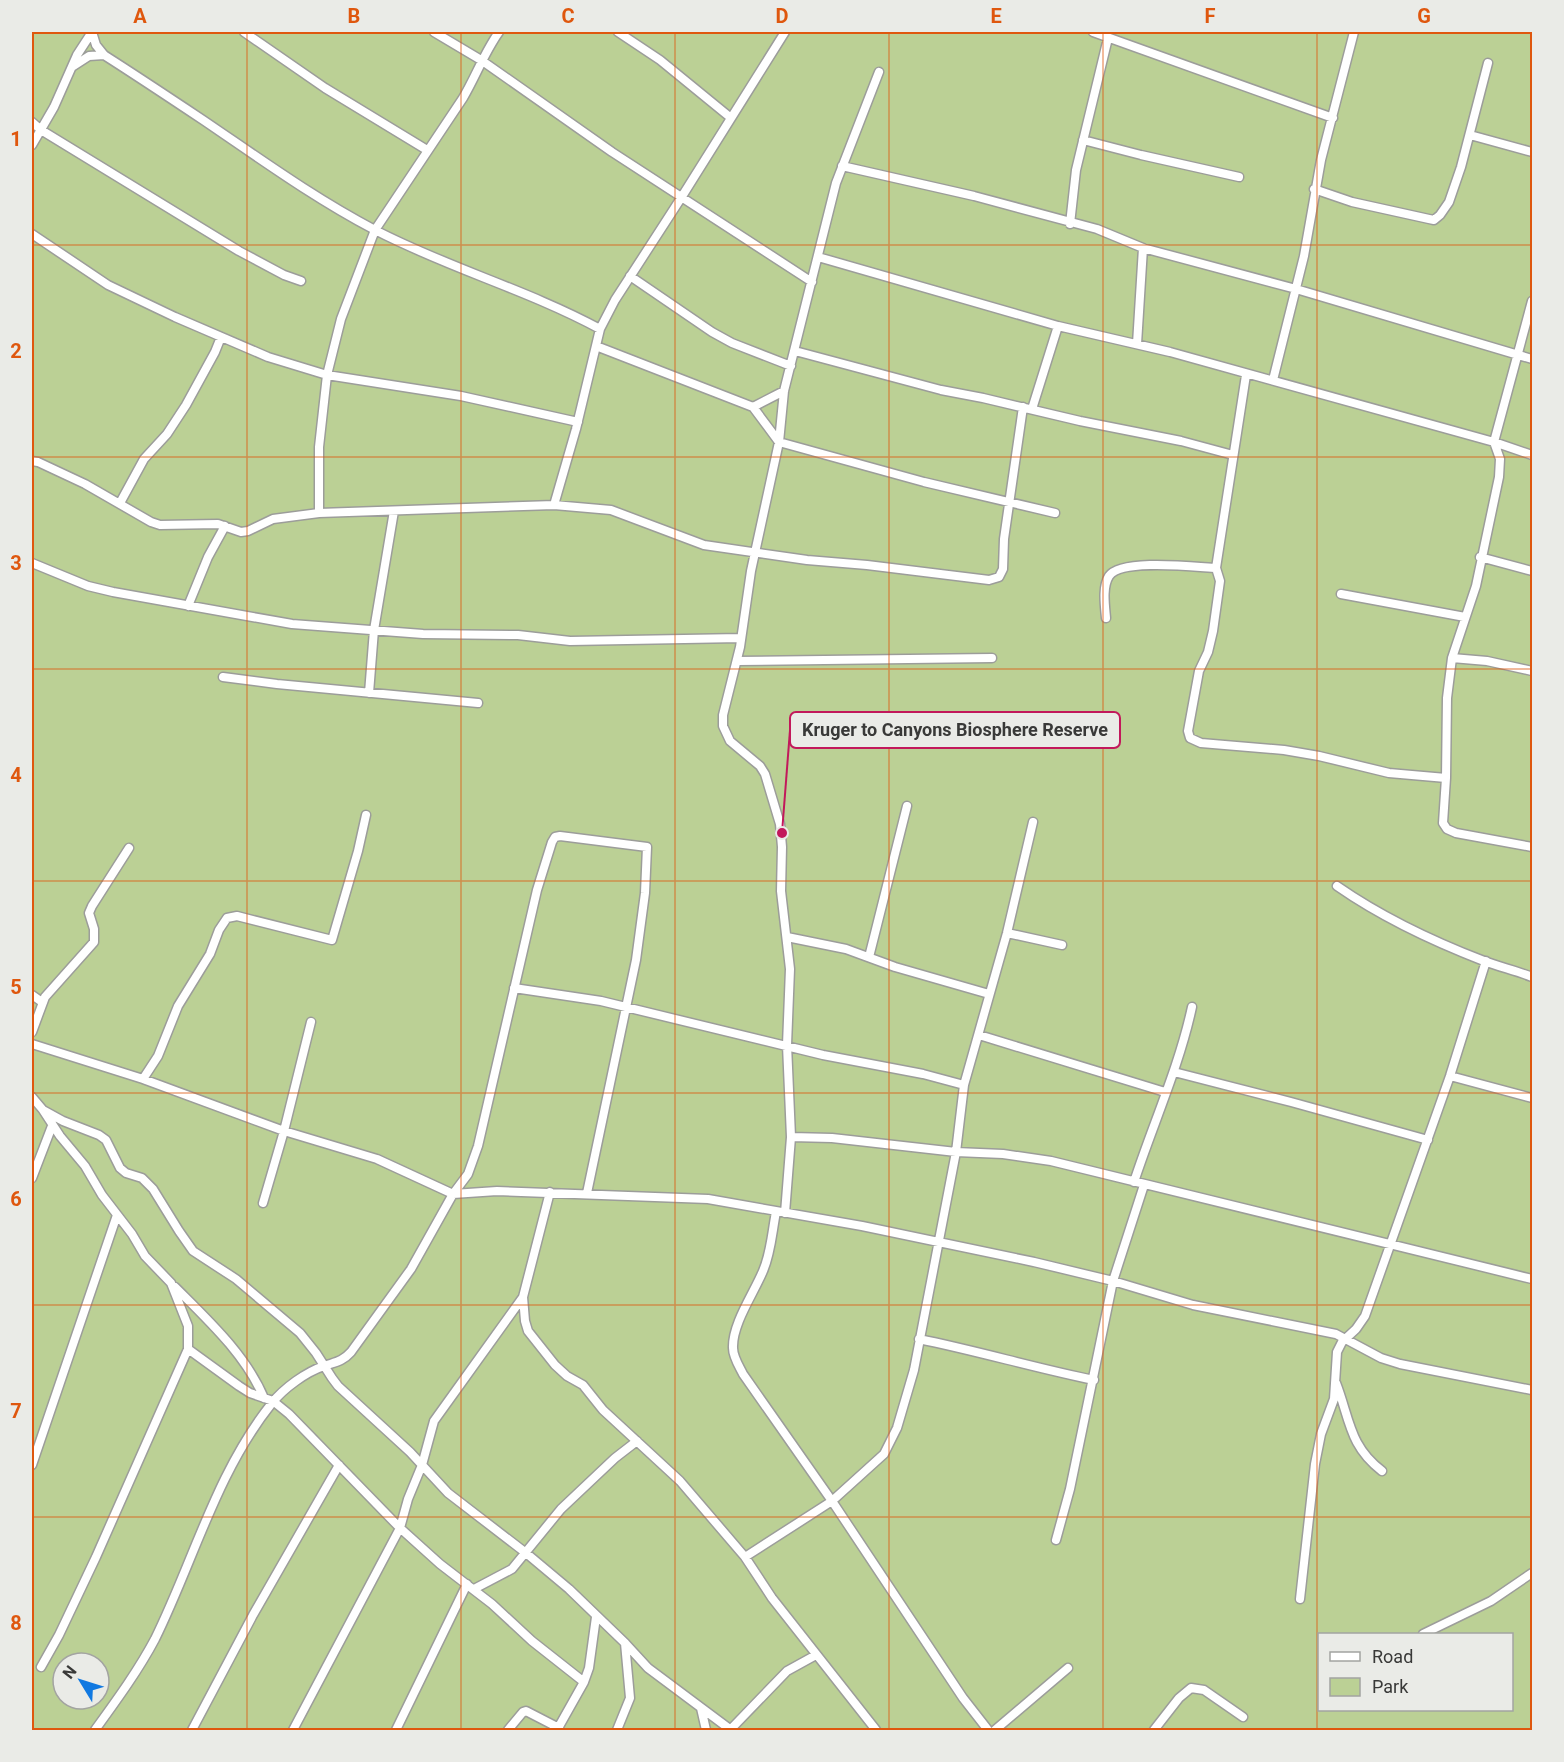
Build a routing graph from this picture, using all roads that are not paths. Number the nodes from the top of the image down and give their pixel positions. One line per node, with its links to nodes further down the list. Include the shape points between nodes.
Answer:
1 (92, 32): 10 (street); 13 (street)
2 (244, 32): 22 (street, via 325,88)
3 (434, 32): 11 (street)
4 (499, 32): 11 (street)
5 (618, 32): 15 (street, via 660,60)
6 (785, 32): 15 (street)
7 (1093, 32): 9 (street)
8 (1354, 32): 16 (street)
9 (1108, 38): 16 (street); 20 (street)
10 (104, 54): 13 (street, via 89,56); 29 (street, via 290,181)
11 (481, 60): 22 (street, via 463,98); 27 (street)
12 (1488, 63): 19 (street)
13 (72, 67): 18 (street)
14 (879, 72): 24 (street)
15 (731, 118): 27 (street)
16 (1333, 118): 26 (street)
17 (32, 122): 18 (street)
18 (41, 130): 21 (street); 34 (street, via 239,251)
19 (1470, 135): 23 (street); 26 (street, via 1449,202 1434,220 1352,202)
20 (1083, 140): 25 (street); 28 (street)
21 (32, 145)
22 (427, 150): 29 (street)
23 (1533, 152)
24 (842, 165): 28 (street, via 974,196); 32 (street)
25 (1239, 177)
26 (1314, 189): 36 (street)
27 (681, 198): 33 (street); 35 (street)
28 (1070, 224): 31 (street, via 1097,229)
29 (375, 230): 39 (street); 47 (street, via 341,320)
30 (32, 234): 40 (street, via 108,285)
31 (1143, 248): 36 (street); 41 (street)
32 (818, 257): 35 (street); 38 (street)
33 (630, 276): 39 (street); 46 (street, via 732,344)
34 (301, 281)
35 (812, 282): 43 (street)
36 (1296, 290): 44 (street); 49 (street)
37 (1533, 301): 44 (street)
38 (1058, 326): 41 (street); 52 (street)
39 (600, 329): 42 (street)
40 (221, 337): 47 (street); 59 (street, via 186,405 144,459)
41 (1137, 344): 48 (street)
42 (596, 346): 51 (street); 53 (street)
43 (795, 351): 46 (street); 52 (street, via 940,390)
44 (1518, 355): 45 (street); 55 (street)
45 (1533, 358)
46 (790, 366): 50 (street)
47 (327, 375): 53 (street, via 461,396); 63 (street, via 319,447)
48 (1246, 375): 49 (street); 56 (street)
49 (1272, 380): 55 (street)
50 (784, 391): 51 (street); 54 (street)
51 (753, 407): 54 (street)
52 (1027, 408): 56 (street); 60 (street)
53 (578, 422): 61 (street)
54 (779, 442): 60 (street); 66 (street)
55 (1494, 442): 57 (street); 67 (street, via 1500,459 1499,477)
56 (1233, 454): 69 (street)
57 (1533, 455)
58 (32, 461): 59 (street)
59 (120, 503): 65 (street, via 160,525)
60 (1010, 503): 64 (street); 66 (street, via 1003,569 995,579)
61 (554, 505): 62 (street); 66 (street, via 611,510 704,545)
62 (394, 511): 63 (street); 75 (street)
63 (320, 513): 65 (street, via 273,519 241,532)
64 (1055, 513)
65 (225, 526): 72 (street)
66 (755, 553): 76 (street)
67 (1480, 557): 70 (street); 73 (street, via 1476,586)
68 (32, 563): 72 (street, via 88,586)
69 (1216, 568): 74 (street, via 1119,569 1109,575 1106,583); 84 (street, via 1220,581 1213,631 1196,683 1188,731 1192,740 1296,752 1389,773)
70 (1533, 571)
71 (1341, 594): 73 (street)
72 (188, 606): 75 (street, via 292,624)
73 (1465, 617): 78 (street)
74 (1106, 618)
75 (375, 630): 76 (street, via 518,635 570,641); 82 (street)
76 (741, 638): 79 (street)
77 (992, 658): 79 (street)
78 (1452, 658): 80 (street); 84 (street)
79 (737, 661): 92 (street, via 725,701 723,726 730,741 760,766 769,781 780,824)
80 (1533, 671)
81 (223, 677): 82 (street)
82 (369, 693): 83 (street)
83 (478, 703)
84 (1446, 778): 88 (street, via 1443,823 1447,829)
85 (907, 806): 94 (street)
86 (366, 815): 110 (street, via 332,939 237,916 227,918)
87 (1033, 822): 91 (street)
88 (1533, 847)
89 (129, 848): 100 (street, via 89,913 93,942)
90 (1337, 886): 95 (street, via 1398,924)
91 (1007, 933): 93 (street); 98 (street)
92 (786, 937): 94 (street); 107 (street, via 790,969)
93 (1062, 945)
94 (869, 957): 98 (street)
95 (1486, 961): 96 (street); 109 (street)
96 (1533, 976)
97 (514, 988): 102 (street, via 585,997); 102 (street, via 537,890 555,837 646,847 641,933); 126 (street, via 478,1146 468,1174)
98 (989, 994): 105 (street)
99 (32, 995): 100 (street)
100 (42, 1002): 104 (street)
101 (1192, 1006): 108 (street)
102 (625, 1007): 107 (street); 125 (street)
103 (311, 1022): 117 (street)
104 (32, 1032)
105 (979, 1035): 111 (street); 112 (street)
106 (32, 1044): 110 (street)
107 (787, 1045): 111 (street); 118 (street)
108 (1174, 1072): 112 (street); 119 (street)
109 (1450, 1076): 114 (street); 119 (street)
110 (143, 1079): 117 (street)
111 (964, 1085): 120 (street)
112 (1165, 1092): 122 (street)
113 (32, 1096): 115 (street)
114 (1533, 1098)
115 (44, 1110): 116 (street); 139 (street, via 106,1140 120,1168 142,1178 153,1189 193,1251 236,1279 300,1333)
116 (52, 1126): 121 (street); 129 (street, via 86,1166)
117 (284, 1131): 126 (street, via 377,1159); 127 (street)
118 (791, 1137): 120 (street); 128 (street)
119 (1428, 1140): 131 (street)
120 (956, 1152): 122 (street, via 1023,1156); 130 (street)
121 (32, 1178)
122 (1134, 1182): 123 (street)
123 (1144, 1185): 131 (street); 133 (street)
124 (550, 1192): 125 (street); 126 (street); 135 (street)
125 (587, 1193): 128 (street, via 708,1199)
126 (453, 1194): 139 (street, via 411,1269 362,1340 345,1359)
127 (262, 1203)
128 (780, 1213): 130 (street); 149 (street, via 764,1269 739,1323 733,1348 743,1374)
129 (117, 1215): 134 (street, via 145,1256); 145 (street)
130 (938, 1241): 133 (street); 137 (street)
131 (1391, 1243): 132 (street); 136 (street, via 1365,1316)
132 (1533, 1280)
133 (1113, 1281): 136 (street, via 1194,1305); 140 (street)
134 (171, 1283): 138 (street, via 188,1326); 143 (street, via 238,1356)
135 (524, 1297): 144 (street, via 525,1321 533,1339 555,1365 583,1385); 147 (street, via 439,1412)
136 (1346, 1338): 141 (street, via 1337,1352); 142 (street, via 1400,1364)
137 (919, 1339): 140 (street); 149 (street, via 914,1370 891,1443)
138 (188, 1349): 143 (street, via 239,1386); 161 (street, via 96,1557)
139 (324, 1366): 143 (street); 147 (street, via 338,1386)
140 (1094, 1380): 151 (street)
141 (1335, 1382): 148 (street, via 1356,1444); 156 (street, via 1334,1399 1315,1464)
142 (1533, 1390)
143 (269, 1400): 146 (street, via 301,1425); 168 (street, via 216,1494 154,1639)
144 (637, 1441): 152 (street, via 561,1509); 153 (street, via 680,1481)
145 (32, 1465)
146 (339, 1465): 150 (street); 169 (street)
147 (422, 1465): 150 (street); 152 (street, via 448,1493)
148 (1382, 1471)
149 (832, 1501): 153 (street); 176 (street)
150 (400, 1528): 155 (street); 170 (street)
151 (1056, 1540)
152 (526, 1552): 155 (street, via 512,1569); 157 (street)
153 (745, 1557): 160 (street)
154 (1533, 1573): 158 (street, via 1491,1601)
155 (471, 1587): 163 (street); 171 (street)
156 (1300, 1599)
157 (596, 1617): 159 (street); 163 (street)
158 (1427, 1633)
159 (625, 1643): 164 (street, via 648,1668); 173 (street, via 630,1698)
160 (816, 1655): 167 (street, via 787,1671); 175 (street)
161 (41, 1666)
162 (1068, 1668): 177 (street)
163 (584, 1682): 166 (street)
164 (701, 1707): 167 (street); 174 (street)
165 (1243, 1717): 178 (street, via 1204,1690 1191,1688)
166 (558, 1729): 172 (street, via 526,1711)
167 (731, 1730)
168 (95, 1731)
169 (192, 1731)
170 (293, 1731)
171 (396, 1731)
172 (508, 1731)
173 (617, 1731)
174 (706, 1731)
175 (876, 1731)
176 (988, 1731)
177 (995, 1731)
178 (1154, 1731)

